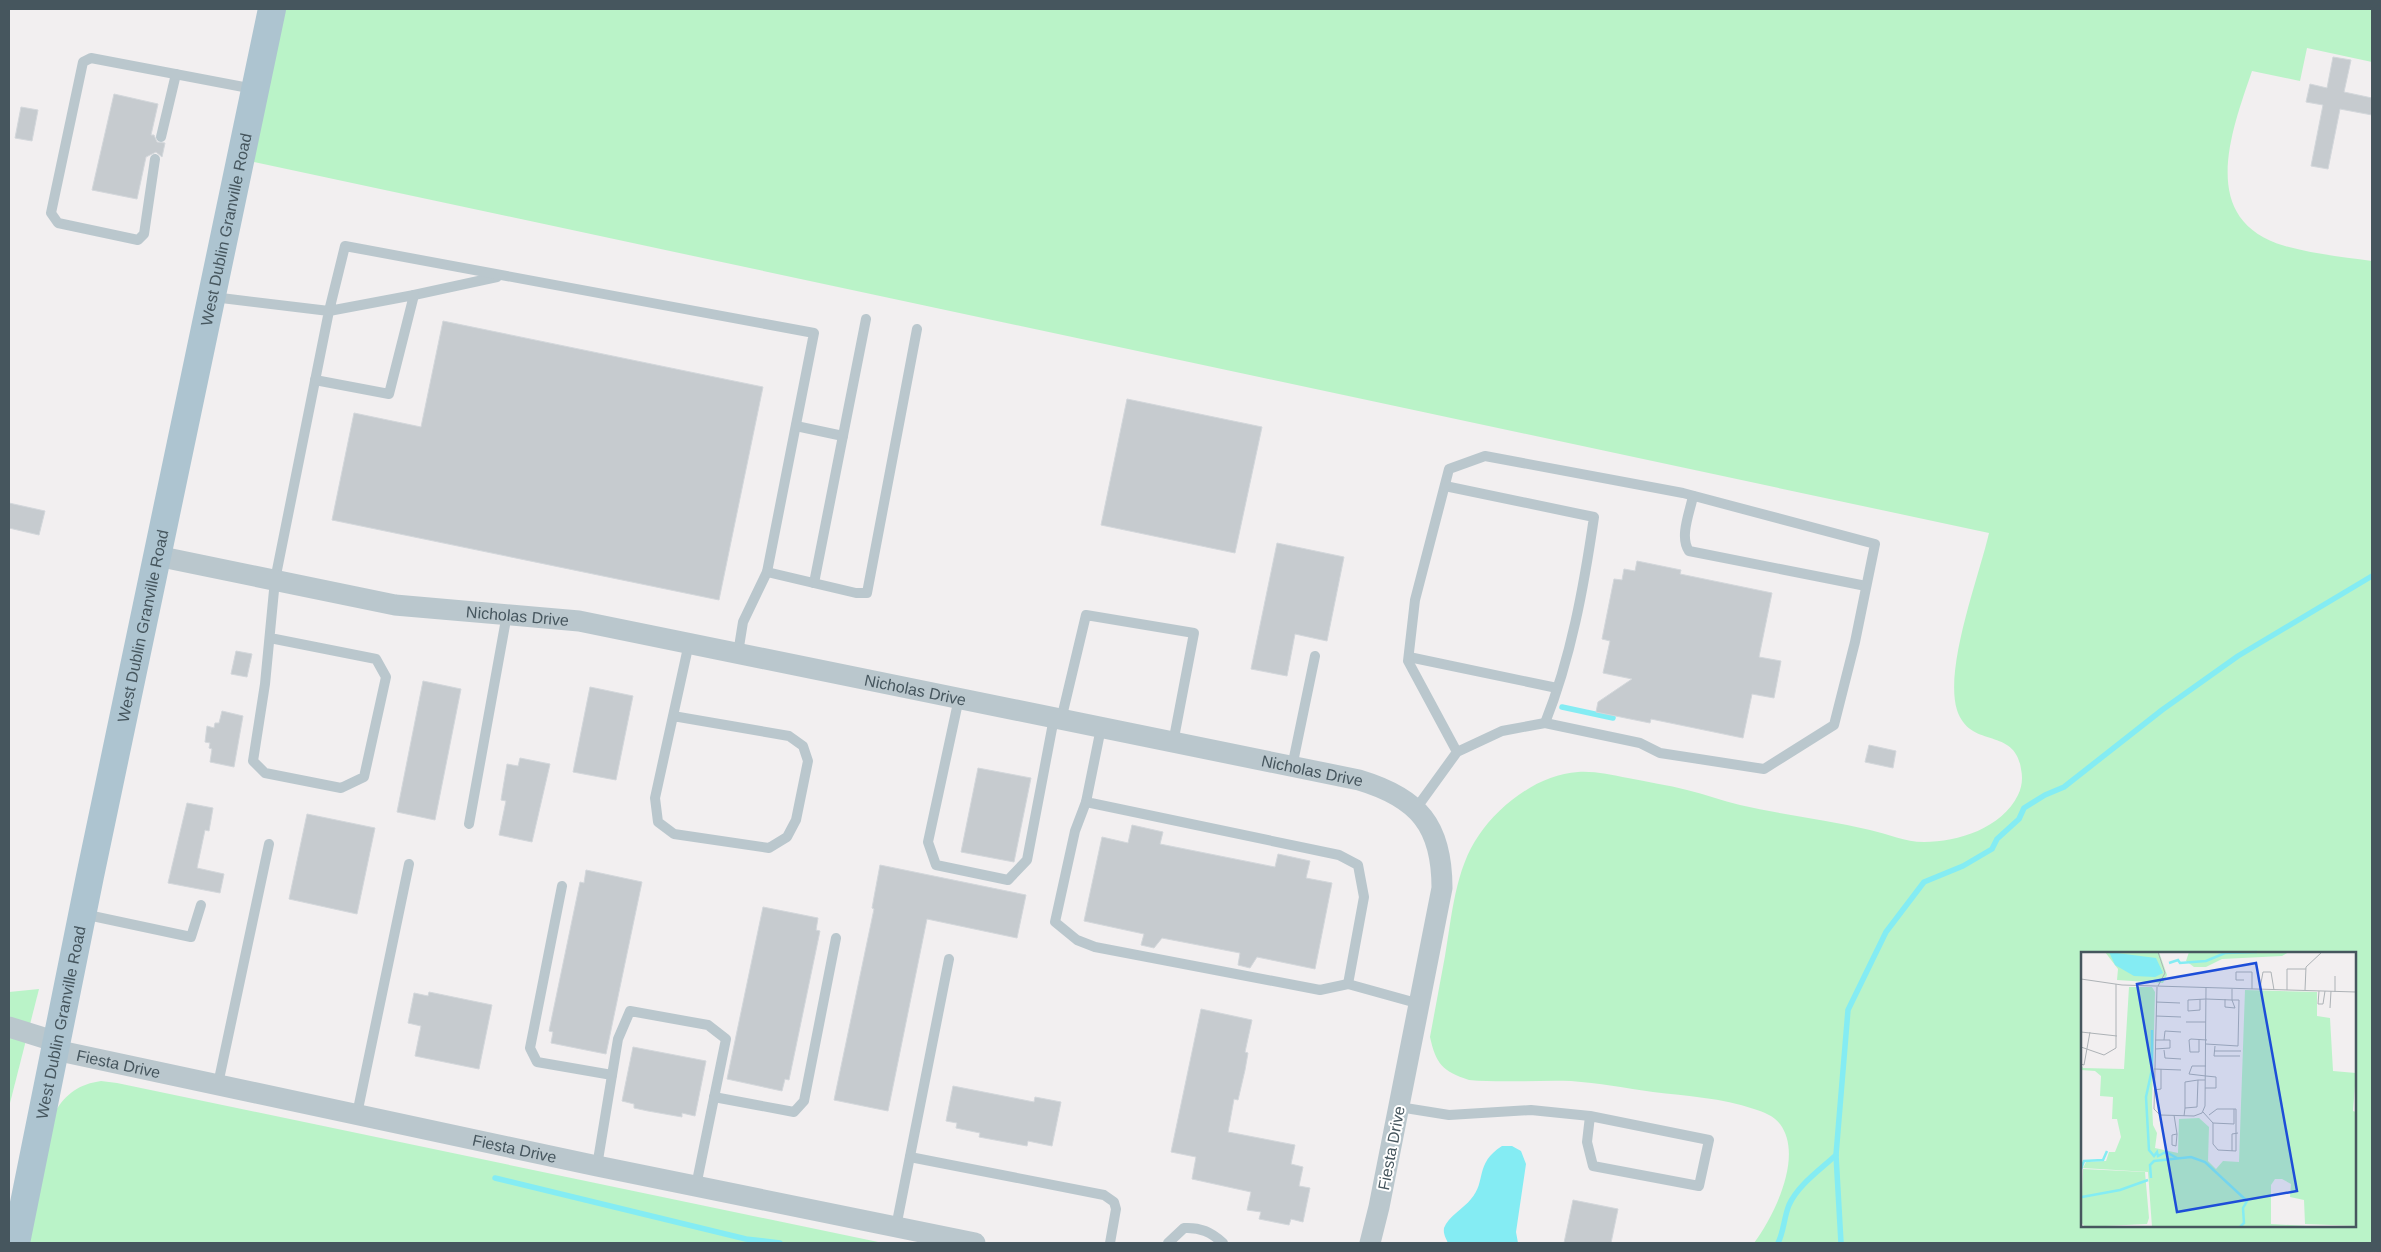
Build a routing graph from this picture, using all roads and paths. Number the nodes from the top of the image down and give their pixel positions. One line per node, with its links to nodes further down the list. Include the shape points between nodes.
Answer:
1 (270, 9): 3 (main road, West Dublin Granville Road)
2 (176, 74): 3 (lane); 4 (lane); 5 (lane, via 91,58 83,62 51,213 58,223 138,240 144,234)
3 (255, 90): 8 (main road, West Dublin Granville Road)
4 (161, 137)
5 (155, 159)
6 (500, 276): 7 (lane); 9 (lane, via 345,246); 13 (lane, via 814,333)
7 (414, 295): 9 (lane); 12 (lane, via 389,394)
8 (212, 297): 9 (lane); 17 (main road, West Dublin Granville Road)
9 (330, 311): 12 (lane)
10 (866, 319): 14 (lane)
11 (918, 329): 20 (lane, via 867,592 856,593)
12 (315, 380): 19 (lane)
13 (796, 426): 14 (lane); 18 (lane)
14 (843, 436): 20 (lane)
15 (1444, 486): 16 (lane, via 1449,469 1485,456); 27 (lane, via 1415,600); 28 (lane, via 1594,517 1587,563)
16 (1694, 496): 21 (lane, via 1875,544); 21 (lane, via 1685,537 1689,551)
17 (157, 556): 19 (street, Nicholas Drive); 44 (main road, West Dublin Granville Road)
18 (768, 572): 20 (lane); 25 (lane, via 743,622)
19 (275, 580): 22 (street, Nicholas Drive, via 395,605); 23 (lane)
20 (814, 583)
21 (1866, 586): 32 (lane, via 1834,724 1764,769 1660,753 1640,743)
22 (508, 614): 24 (street, Nicholas Drive, via 579,621); 39 (lane)
23 (270, 638): 23 (lane, via 253,761 265,773 341,788 364,778 386,677 376,659)
24 (690, 644): 25 (street, Nicholas Drive); 30 (lane)
25 (738, 653): 29 (street, Nicholas Drive)
26 (1315, 656): 36 (lane)
27 (1408, 657): 28 (lane); 35 (lane, via 1422,690)
28 (1557, 688): 32 (lane)
29 (959, 698): 31 (street, Nicholas Drive); 31 (lane, via 928,842 936,865 1008,880 1027,860)
30 (674, 716): 30 (lane, via 655,798 658,822 674,834 769,848 787,837 796,820 808,761 803,746 789,736)
31 (1057, 719): 33 (street, Nicholas Drive); 34 (lane, via 1086,616 1194,633)
32 (1545, 723): 35 (lane, via 1502,731)
33 (1101, 728): 34 (street, Nicholas Drive); 37 (lane)
34 (1173, 743): 36 (street, Nicholas Drive)
35 (1457, 752): 38 (lane)
36 (1292, 767): 38 (street, Nicholas Drive, via 1383,787)
37 (1086, 802): 47 (lane, via 1339,855 1358,865 1364,897); 47 (lane, via 1075,831 1055,922 1077,940 1095,947 1320,990)
38 (1416, 810): 48 (street, Nicholas Drive, via 1430,827 1442,867 1442,888)
39 (469, 824)
40 (269, 844): 53 (lane)
41 (409, 864): 56 (lane)
42 (562, 886): 52 (lane, via 530,1048 537,1062)
43 (202, 905): 44 (lane, via 191,937)
44 (82, 914): 50 (main road, West Dublin Granville Road)
45 (836, 938): 54 (lane, via 804,1101 794,1112)
46 (949, 959): 58 (lane)
47 (1348, 984): 48 (lane)
48 (1420, 1004): 51 (street, Nicholas Drive)
49 (9, 1027): 50 (street, Fiesta Drive)
50 (56, 1046): 53 (street, Fiesta Drive); 62 (main road, West Dublin Granville Road)
51 (1410, 1053): 55 (street, Fiesta Drive)
52 (612, 1075): 54 (lane, via 618,1039 630,1011 708,1025 726,1039); 59 (lane)
53 (218, 1084): 56 (street, Fiesta Drive)
54 (714, 1097): 60 (lane)
55 (1399, 1107): 57 (lane, via 1450,1115 1531,1110); 67 (street, Fiesta Drive)
56 (357, 1114): 59 (street, Fiesta Drive)
57 (1590, 1116): 57 (lane, via 1709,1140 1699,1186 1593,1166 1587,1142)
58 (910, 1157): 61 (lane); 64 (lane, via 1104,1195 1114,1202 1116,1208)
59 (597, 1166): 60 (street, Fiesta Drive)
60 (696, 1186): 61 (street, Fiesta Drive)
61 (896, 1227): 63 (street, Fiesta Drive)
62 (16, 1243)
63 (975, 1243)
64 (1110, 1243)
65 (1168, 1243): 66 (lane, via 1184,1228 1192,1227 1214,1234)
66 (1223, 1243)
67 (1370, 1243)

